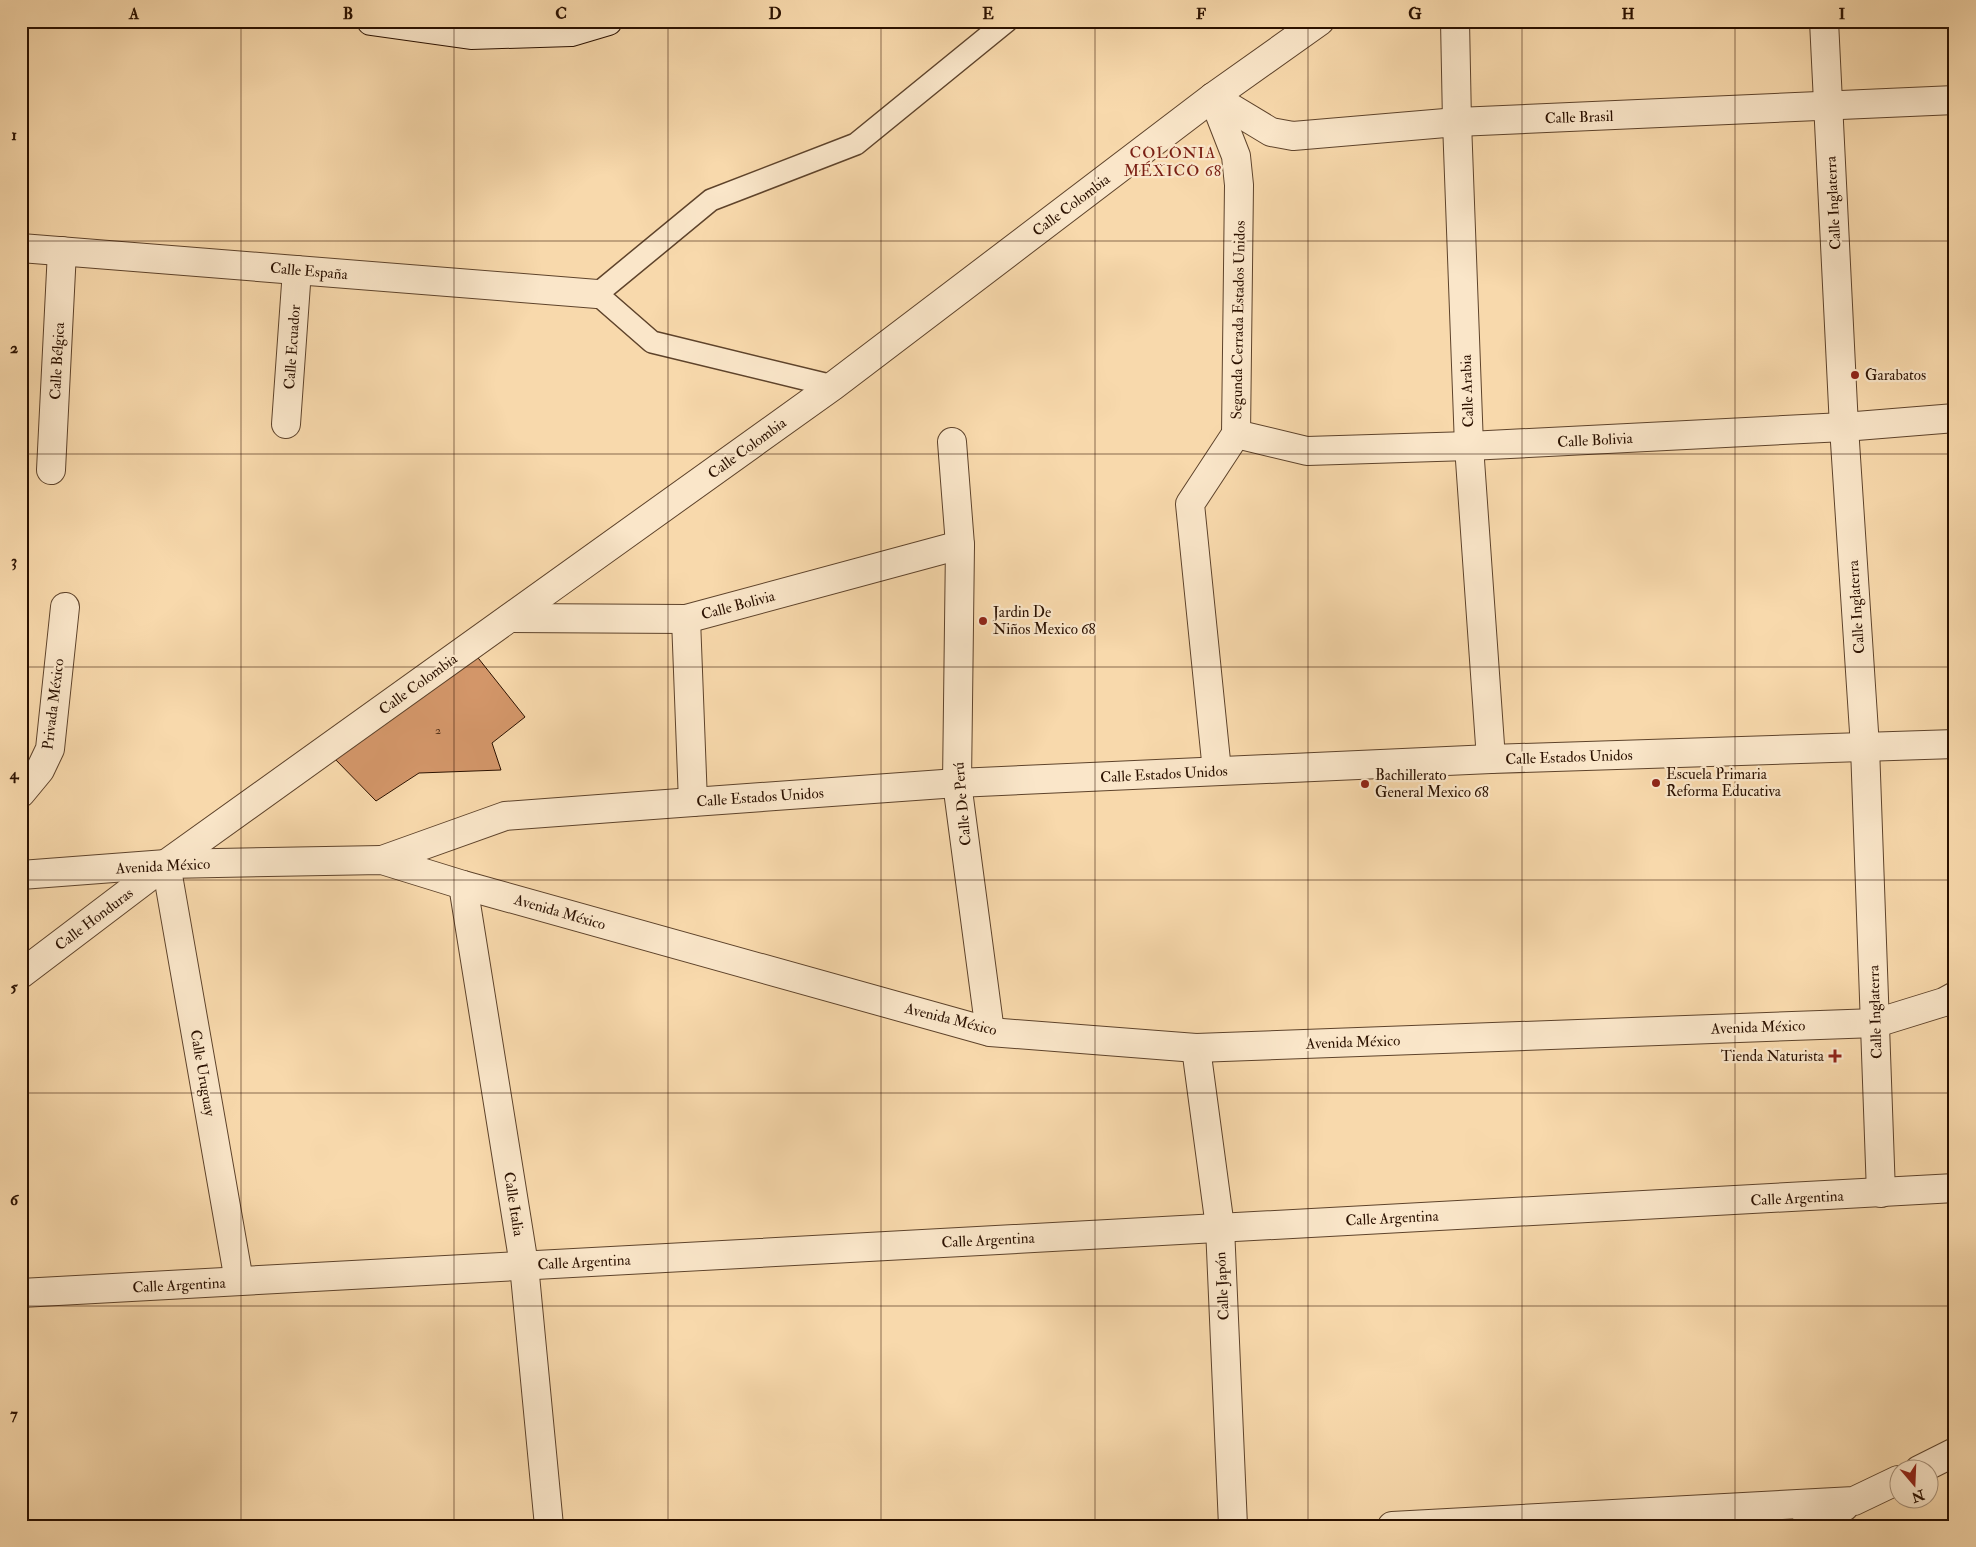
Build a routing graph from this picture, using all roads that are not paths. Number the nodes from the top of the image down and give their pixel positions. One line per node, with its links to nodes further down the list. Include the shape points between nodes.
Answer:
1 (371, 21): 7 (street)
2 (608, 21): 7 (street, via 571,32)
3 (1006, 21): 15 (street, via 856,144 711,200)
4 (1320, 21): 8 (street, Calle Colombia)
5 (1455, 21): 11 (street, Calle Arabia)
6 (1824, 21): 10 (street, Calle Inglaterra)
7 (471, 28)
8 (1212, 97): 11 (street, Calle Brasil, via 1271,132 1293,136); 16 (street, Calle Colombia); 20 (street, Segunda Cerrada Estados Unidos, via 1236,156 1239,185)
9 (1955, 100): 10 (street, Calle Brasil)
10 (1829, 107): 11 (street, Calle Brasil); 19 (street, Calle Inglaterra)
11 (1457, 122): 22 (street, Calle Arabia)
12 (21, 248): 13 (street, Calle España)
13 (62, 251): 14 (street, Calle España); 23 (street, Calle Bélgica)
14 (297, 270): 15 (street, Calle España); 18 (street, Calle Ecuador)
15 (597, 294): 16 (street, via 652,342)
16 (833, 386): 26 (street, Calle Colombia)
17 (1955, 418): 19 (street, Calle Bolivia)
18 (286, 424)
19 (1844, 427): 22 (street, Calle Bolivia); 29 (street, Calle Inglaterra)
20 (1236, 434): 22 (street, Calle Bolivia, via 1307,451); 31 (street, Segunda Cerrada Estados Unidos, via 1190,504)
21 (952, 442): 24 (street, Calle De Perú)
22 (1469, 446): 30 (street, Calle Arabia)
23 (51, 470)
24 (960, 545): 27 (street, Calle Bolivia); 32 (street, Calle De Perú)
25 (64, 607): 33 (street, Privada México, via 50,749 40,770)
26 (510, 618): 27 (street, Calle Bolivia); 36 (street, Calle Colombia)
27 (686, 619): 34 (street)
28 (1955, 744): 29 (street, Calle Estados Unidos)
29 (1865, 747): 30 (street, Calle Estados Unidos); 41 (street, Calle Inglaterra)
30 (1492, 760): 31 (street, Calle Estados Unidos)
31 (1217, 771): 32 (street, Calle Estados Unidos)
32 (957, 783): 34 (street, Calle Estados Unidos); 42 (street, Calle De Perú)
33 (21, 793)
34 (693, 802): 35 (street, Calle Estados Unidos, via 505,816)
35 (382, 860): 36 (street, Avenida México); 38 (street, Avenida México)
36 (166, 864): 37 (street, Avenida México); 39 (street, Calle Honduras); 48 (street, Calle Uruguay)
37 (21, 875)
38 (463, 885): 42 (street, Avenida México); 47 (street, Calle Italia)
39 (21, 974)
40 (1955, 996): 41 (street, Avenida México)
41 (1876, 1022): 43 (street, Avenida México); 45 (street, Calle Inglaterra)
42 (990, 1032): 43 (street, Avenida México)
43 (1196, 1048): 46 (street, Calle Japón)
44 (1955, 1188): 45 (street, Calle Argentina)
45 (1881, 1193): 46 (street, Calle Argentina)
46 (1220, 1227): 47 (street, Calle Argentina); 55 (street, Calle Japón)
47 (524, 1265): 48 (street, Calle Argentina); 54 (street, Calle Italia)
48 (239, 1281): 49 (street, Calle Argentina)
49 (21, 1293)
50 (1955, 1452): 51 (street)
51 (1938, 1460)
52 (1888, 1485): 53 (street)
53 (1854, 1502): 56 (street); 57 (street)
54 (549, 1526)
55 (1233, 1526)
56 (1392, 1526)
57 (1805, 1526)

